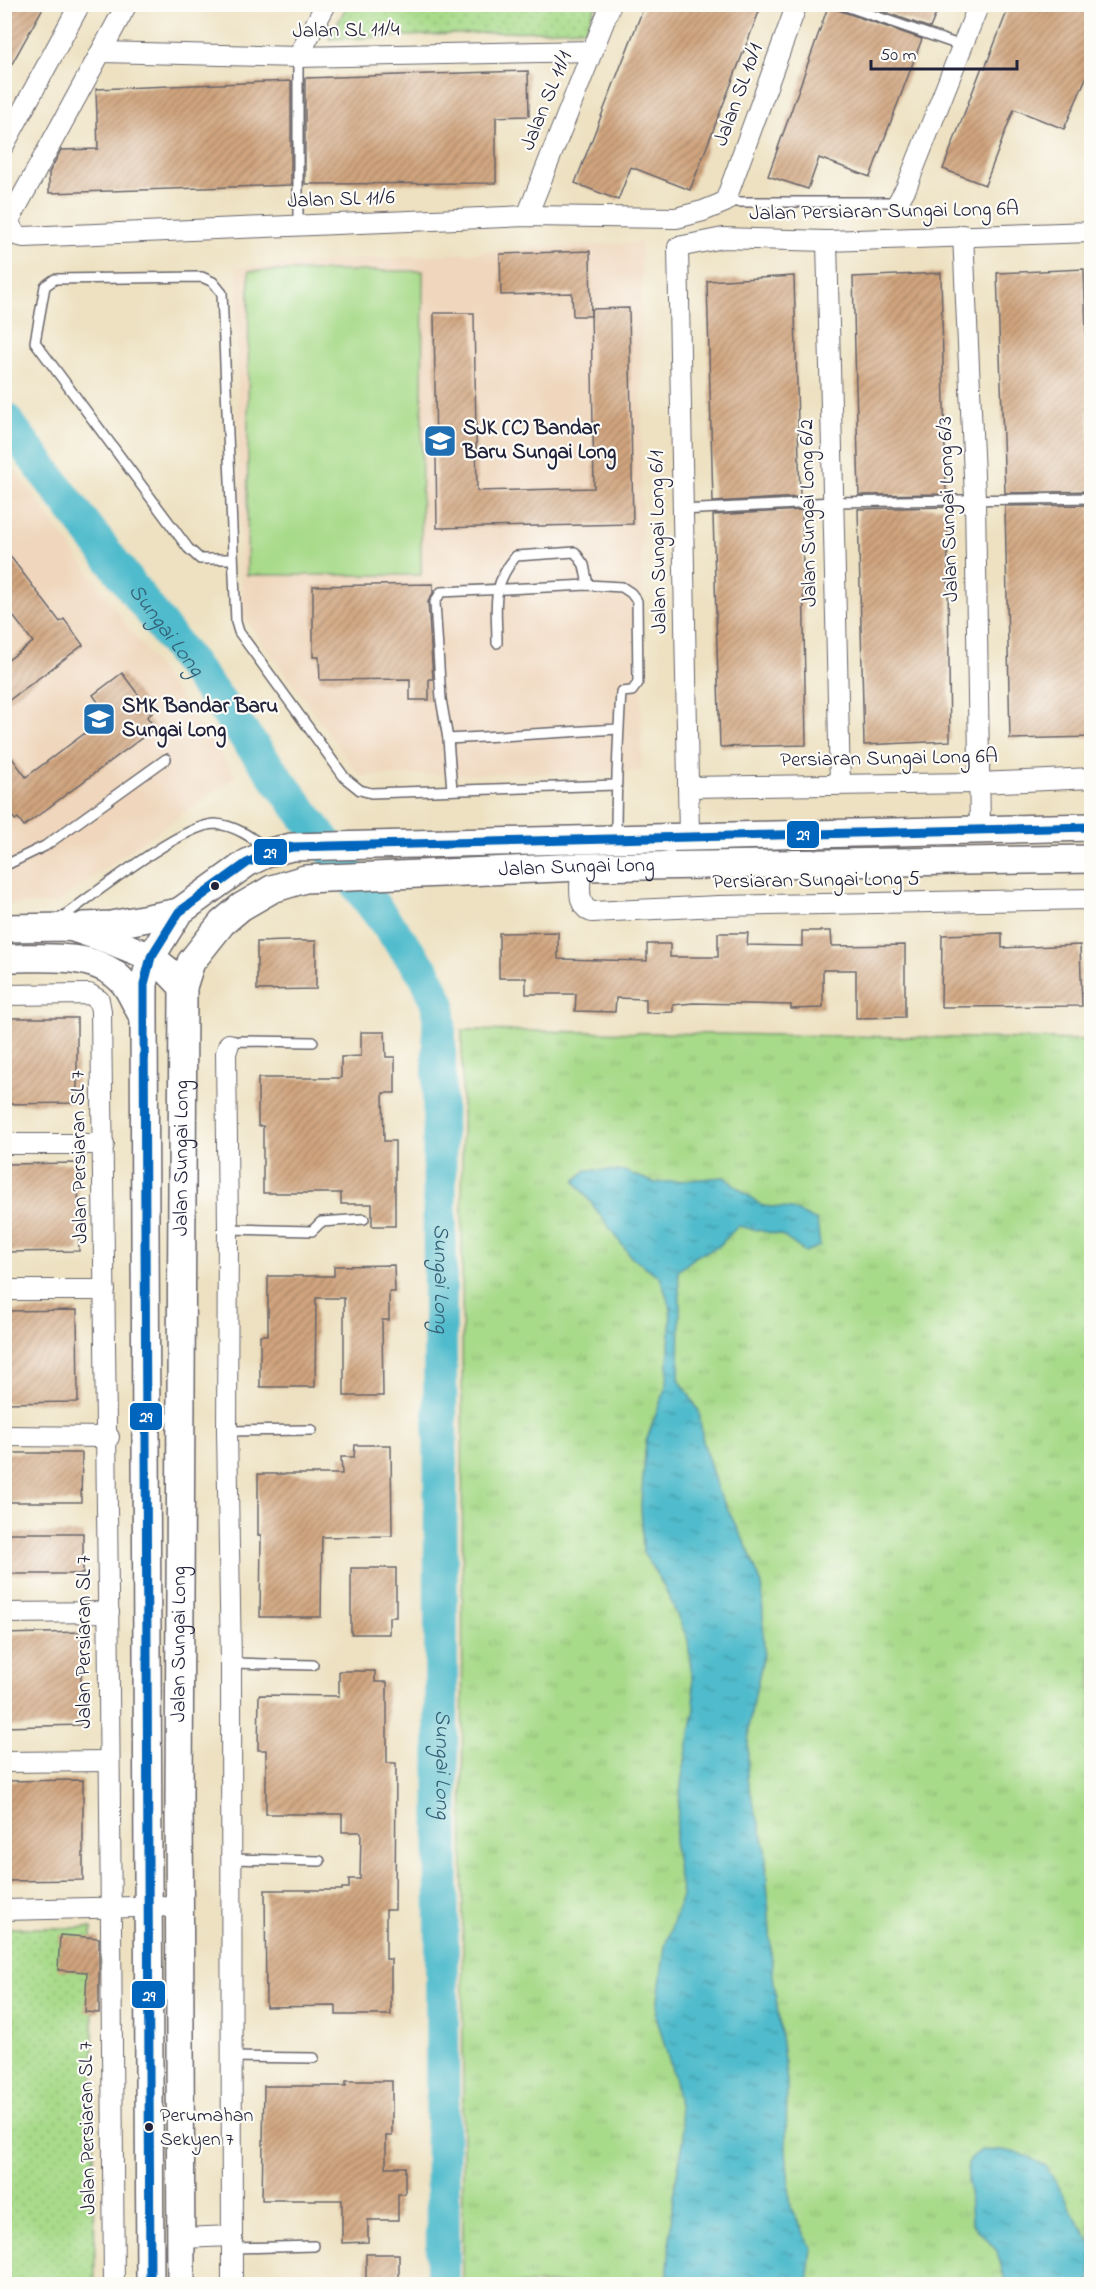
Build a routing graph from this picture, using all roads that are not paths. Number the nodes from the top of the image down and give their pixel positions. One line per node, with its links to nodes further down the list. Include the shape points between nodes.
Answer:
1 (80, 4): 12 (street)
2 (127, 4): 10 (street)
3 (326, 4): 11 (street)
4 (611, 4): 9 (street, Jalan SL 11/1)
5 (840, 4): 8 (lane)
6 (980, 4): 8 (street)
7 (791, 7): 13 (street, Jalan SL 10/1)
8 (962, 46): 14 (street)
9 (593, 51): 11 (street, Jalan SL 11/4); 15 (street, Jalan SL 11/1)
10 (101, 52): 11 (street, Jalan SL 11/4); 16 (street, Jalan SL 11/6, via 11,217 9,223 16,235)
11 (298, 57): 16 (lane)
12 (4, 145)
13 (725, 202): 14 (lane); 15 (street, Jalan SL 11/6, via 676,218)
14 (898, 202)
15 (527, 216): 16 (street, Jalan SL 11/6)
16 (298, 225)
17 (1092, 232): 18 (street, Jalan Persiaran Sungai Long 6A)
18 (963, 235): 19 (street, Jalan Persiaran Sungai Long 6A); 21 (street, Jalan Sungai Long 6/3)
19 (826, 241): 20 (street, Jalan Persiaran Sungai Long 6A, via 723,238); 23 (street, Jalan Sungai Long 6/2)
20 (678, 247): 24 (street, Jalan Sungai Long 6/1)
21 (975, 498): 22 (lane); 23 (lane); 33 (street, Jalan Sungai Long 6/3)
22 (1092, 498)
23 (833, 502): 24 (lane); 34 (street, Jalan Sungai Long 6/2)
24 (682, 510): 36 (street, Jalan Sungai Long 6/1)
25 (232, 559): 25 (lane, via 222,293 202,277 55,279 45,286 35,342 188,548 200,559); 37 (lane, via 239,632 345,778 371,793)
26 (588, 585): 27 (lane); 27 (lane, via 584,565 575,552 516,555); 29 (lane, via 622,587 638,601 638,683 632,691 621,692)
27 (496, 588): 28 (lane); 30 (lane, via 441,592 435,602 441,699)
28 (497, 643)
29 (618, 729): 30 (lane); 35 (lane)
30 (448, 739): 37 (lane)
31 (166, 759): 44 (lane, via 45,846)
32 (1092, 778): 33 (street, Persiaran Sungai Long 6A)
33 (978, 783): 34 (street, Persiaran Sungai Long 6A); 39 (street, Jalan Sungai Long 6/3)
34 (840, 784): 36 (street, Persiaran Sungai Long 6A)
35 (616, 785): 37 (lane); 41 (lane)
36 (687, 787): 40 (street, Jalan Sungai Long 6/1)
37 (452, 790)
38 (1092, 826): 39 (street, Jalan Sungai Long)
39 (980, 830): 40 (street, Jalan Sungai Long)
40 (689, 837): 41 (street, Jalan Sungai Long)
41 (616, 839): 42 (street, Jalan Sungai Long)
42 (281, 849): 47 (street, Jalan Sungai Long, via 248,862); 48 (lane, via 238,830 204,825 160,848)
43 (1092, 859): 45 (street, Jalan Sungai Long)
44 (4, 866)
45 (580, 867): 46 (street, Persiaran Sungai Long 5, via 581,903 592,912); 52 (street, Jalan Sungai Long, via 305,879 272,889 222,923 191,962)
46 (1092, 899)
47 (179, 912): 48 (street, via 111,925); 50 (street, Jalan Sungai Long)
48 (59, 927): 49 (street); 50 (street, via 127,946)
49 (4, 928)
50 (151, 957): 52 (street); 54 (street, Jalan Sungai Long, via 144,984)
51 (4, 958): 54 (street, via 86,960 105,967 126,985)
52 (183, 987): 76 (street, Jalan Sungai Long)
53 (4, 995): 57 (street, Jalan Persiaran SL 7, via 89,994 99,1000)
54 (144, 1019): 75 (street, Jalan Sungai Long)
55 (313, 1042): 56 (lane)
56 (229, 1044): 60 (street)
57 (104, 1143): 58 (street); 62 (street, Jalan Persiaran SL 7)
58 (4, 1144)
59 (364, 1219): 60 (lane, via 321,1222 312,1231)
60 (228, 1229): 64 (street)
61 (4, 1290): 62 (street)
62 (105, 1290): 66 (street, Jalan Persiaran SL 7)
63 (312, 1430): 64 (lane)
64 (227, 1431): 69 (street)
65 (4, 1436): 66 (street)
66 (109, 1437): 67 (street, Jalan Persiaran SL 7)
67 (110, 1612): 68 (street); 71 (street, Jalan Persiaran SL 7)
68 (4, 1613)
69 (231, 1663): 70 (lane); 73 (street)
70 (313, 1665)
71 (109, 1761): 72 (street); 77 (street, Jalan Persiaran SL 7)
72 (4, 1762)
73 (231, 1859): 74 (lane); 79 (street)
74 (320, 1861)
75 (149, 1906): 76 (street); 77 (street); 85 (street, Jalan Sungai Long)
76 (179, 1906): 81 (street, Jalan Sungai Long)
77 (110, 1908): 78 (street); 84 (street, Jalan Persiaran SL 7)
78 (4, 1910)
79 (231, 2057): 80 (lane); 82 (street)
80 (314, 2058)
81 (181, 2238): 82 (street); 86 (street, Jalan Sungai Long)
82 (232, 2242): 83 (lane); 87 (street)
83 (314, 2246)
84 (114, 2284)
85 (150, 2284)
86 (181, 2284)
87 (232, 2284)

